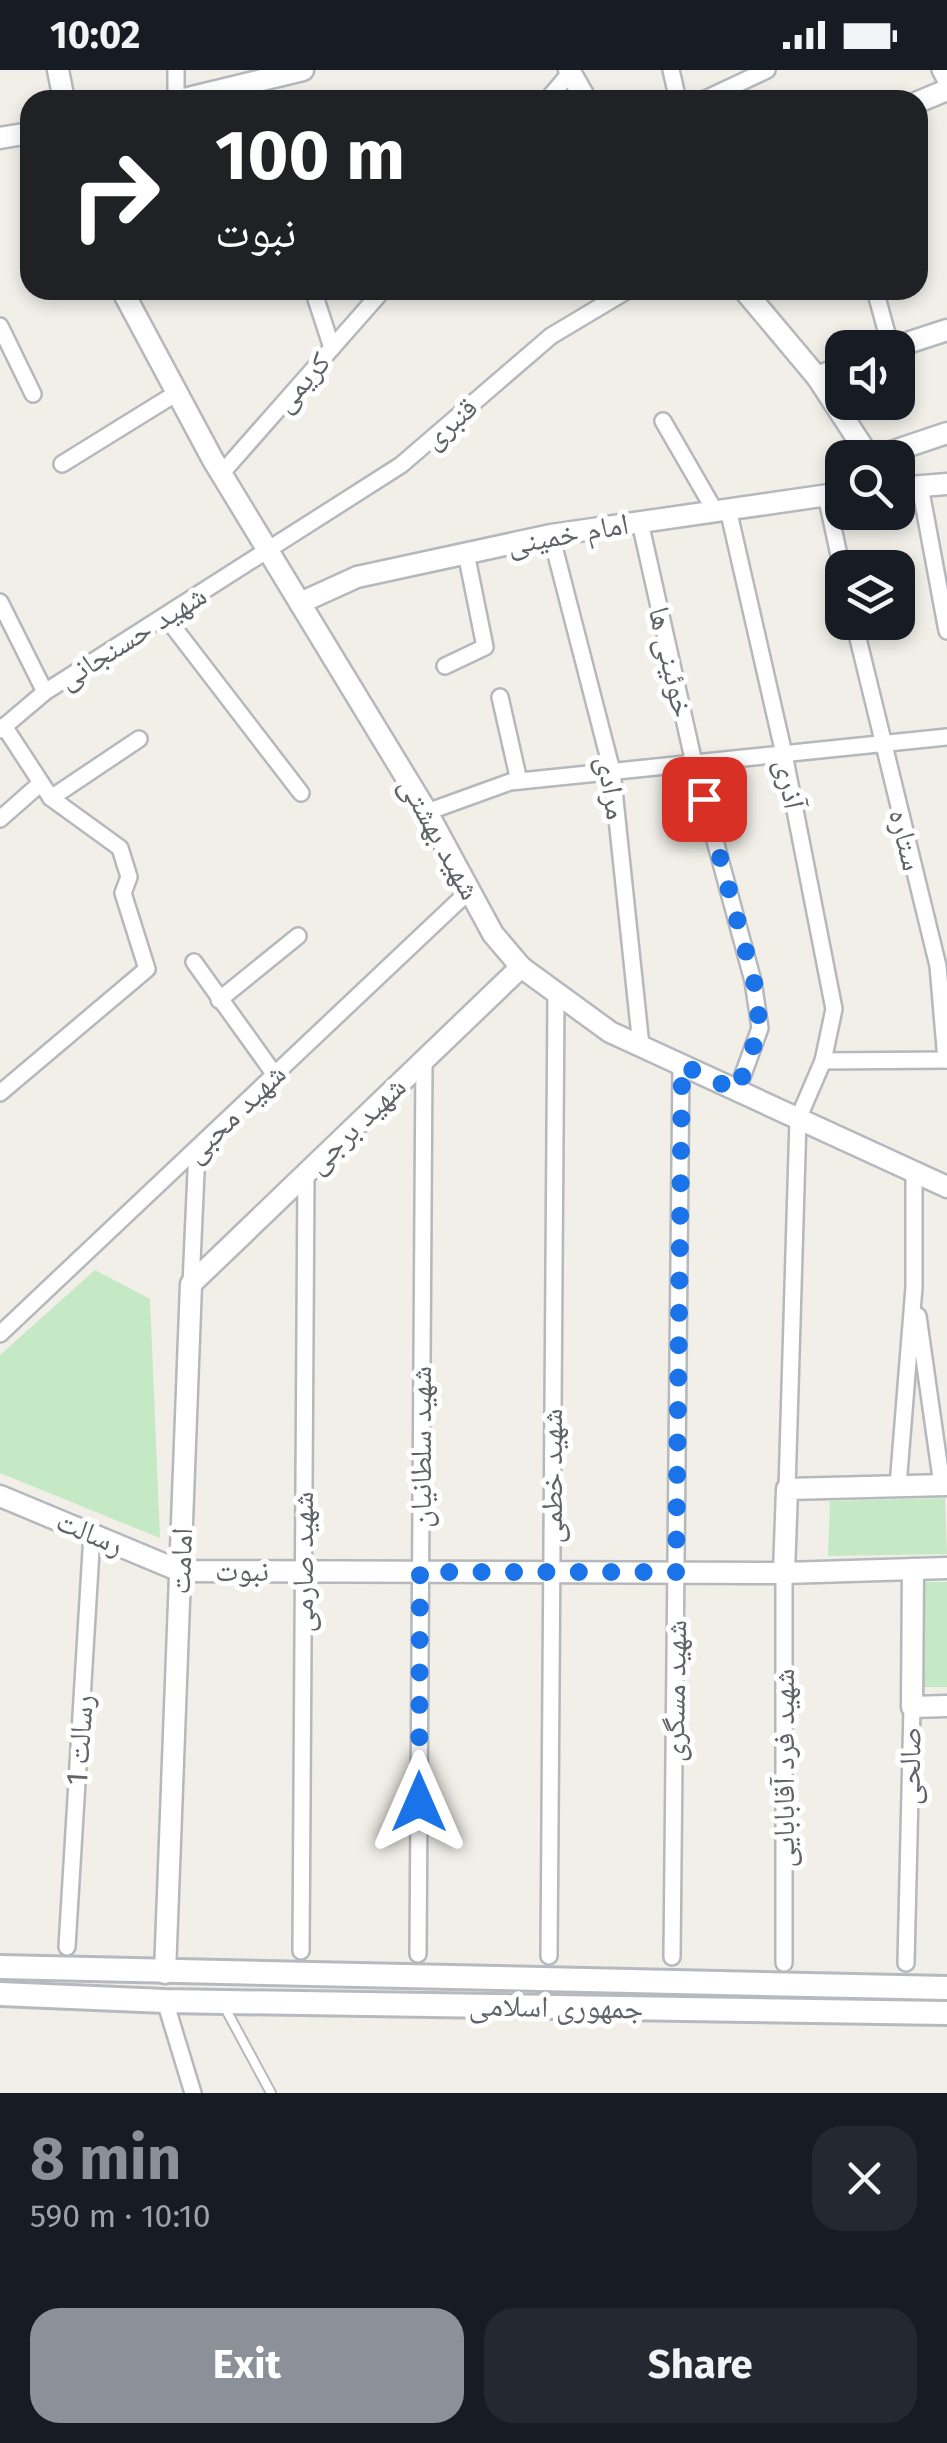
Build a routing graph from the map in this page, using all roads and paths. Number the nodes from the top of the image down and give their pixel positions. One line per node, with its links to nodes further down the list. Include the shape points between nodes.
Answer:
1 (303, 70): 4 (street)
2 (767, 70): 7 (street)
3 (940, 70): 5 (street)
4 (263, 75): 6 (street)
5 (947, 86)
6 (212, 90)
7 (725, 90)
8 (127, 300): 22 (street, شهید بهشتی)
9 (317, 300): 18 (street)
10 (373, 300): 18 (street, کریمی)
11 (611, 300): 36 (street, قنبری, via 551,336 401,465)
12 (752, 300): 20 (street)
13 (878, 300): 15 (street)
14 (0, 326): 21 (street)
15 (887, 330)
16 (947, 330): 17 (street)
17 (915, 340)
18 (332, 348): 28 (street, کریمی)
19 (825, 374): 20 (street)
20 (817, 377): 25 (street)
21 (33, 394)
22 (175, 394): 27 (street); 28 (street, شهید بهشتی)
23 (663, 421): 33 (street, آذری)
24 (947, 433): 26 (street)
25 (860, 440)
26 (915, 444)
27 (62, 464)
28 (221, 474): 36 (street, شهید بهشتی)
29 (947, 484): 31 (street)
30 (915, 486): 31 (street)
31 (920, 486): 41 (street)
32 (825, 495): 33 (street, امام خمینی)
33 (722, 510): 34 (street, امام خمینی); 50 (street, آذری)
34 (640, 522): 35 (street, امام خمینی); 51 (street, خوئینی ها)
35 (551, 535): 37 (street, امام خمینی); 52 (street, مرادی)
36 (268, 551): 39 (street, شهید بهشتی); 40 (street, شهید حسنجانی)
37 (466, 553): 39 (street, امام خمینی, via 357,577); 43 (street, via 485,647)
38 (0, 602): 44 (street)
39 (300, 603): 57 (street, شهید بهشتی)
40 (165, 616): 44 (street, شهید حسنجانی); 55 (street)
41 (947, 631)
42 (858, 640): 49 (street, ستاره)
43 (445, 666)
44 (45, 692): 46 (street, شهید حسنجانی)
45 (500, 697): 53 (street)
46 (2, 728): 54 (street)
47 (947, 737): 49 (street)
48 (139, 739): 56 (street)
49 (882, 744): 50 (street); 62 (street, ستاره)
50 (784, 754): 51 (street); 69 (street, آذری, via 834,1009)
51 (694, 763): 52 (street); 72 (street, خوئینی ها, via 754,981 760,1028)
52 (612, 771): 53 (street); 66 (street, مرادی)
53 (519, 781): 57 (street)
54 (41, 783): 56 (street); 58 (street)
55 (301, 794)
56 (51, 798): 73 (street, via 120,848 129,878 124,892 147,969)
57 (428, 812): 59 (street, شهید بهشتی)
58 (0, 818)
59 (469, 891): 63 (street, شهید بهشتی); 71 (street, شهید محبی)
60 (298, 936): 65 (street)
61 (194, 962): 65 (street)
62 (943, 966): 68 (street, ستاره)
63 (521, 967): 64 (street, شهید بهشتی); 67 (street, شهید برجی)
64 (556, 996): 66 (street, شهید بهشتی); 92 (street, شهید خطمی)
65 (218, 1000): 71 (street)
66 (641, 1046): 70 (street, شهید بهشتی)
67 (424, 1060): 77 (street, شهید برجی); 91 (street, شهید سلطانیان)
68 (947, 1060): 69 (street)
69 (823, 1061): 74 (street, آذری)
70 (682, 1065): 72 (street, شهید بهشتی); 93 (street, شهید مسگری)
71 (274, 1076): 75 (street, شهید محبی)
72 (737, 1091): 74 (street, شهید بهشتی)
73 (0, 1093)
74 (798, 1119): 76 (street, شهید بهشتی); 84 (street)
75 (196, 1150): 79 (street, امامت); 81 (street, شهید محبی)
76 (914, 1172): 78 (street, شهید بهشتی); 80 (street)
77 (306, 1174): 79 (street, شهید برجی); 90 (street, شهید صارمی)
78 (947, 1187)
79 (191, 1284): 89 (street, امامت)
80 (914, 1288): 82 (street); 83 (street)
81 (0, 1334)
82 (898, 1486): 83 (street); 84 (street)
83 (944, 1486)
84 (787, 1489): 94 (street)
85 (0, 1496): 86 (street, رسالت)
86 (92, 1534): 89 (street, رسالت); 97 (street, رسالت 1)
87 (913, 1568): 88 (street, نبوت); 94 (street, نبوت); 96 (street, صالحی)
88 (947, 1568)
89 (180, 1571): 90 (street, نبوت); 105 (street, امامت)
90 (304, 1572): 91 (street, نبوت); 98 (street, شهید صارمی)
91 (420, 1572): 92 (street, نبوت); 99 (street, شهید سلطانیان)
92 (552, 1572): 93 (street, نبوت); 100 (street, شهید خطمی)
93 (676, 1572): 94 (street, نبوت); 101 (street, شهید مسگری)
94 (784, 1573): 102 (street, شهید فرد آقابابایی)
95 (947, 1706): 96 (street)
96 (912, 1707): 103 (street, صالحی)
97 (67, 1947)
98 (301, 1951)
99 (418, 1954)
100 (549, 1956)
101 (672, 1957)
102 (784, 1963)
103 (906, 1963)
104 (0, 1967): 105 (main road, جمهوری اسلامی)
105 (165, 1972): 106 (main road, جمهوری اسلامی); 108 (main road)
106 (947, 1988)
107 (0, 1994): 108 (main road, جمهوری اسلامی)
108 (164, 2001): 109 (main road, جمهوری اسلامی); 111 (street)
109 (222, 2002): 110 (main road, جمهوری اسلامی); 112 (lane)
110 (947, 2014)
111 (194, 2093)
112 (271, 2093)

